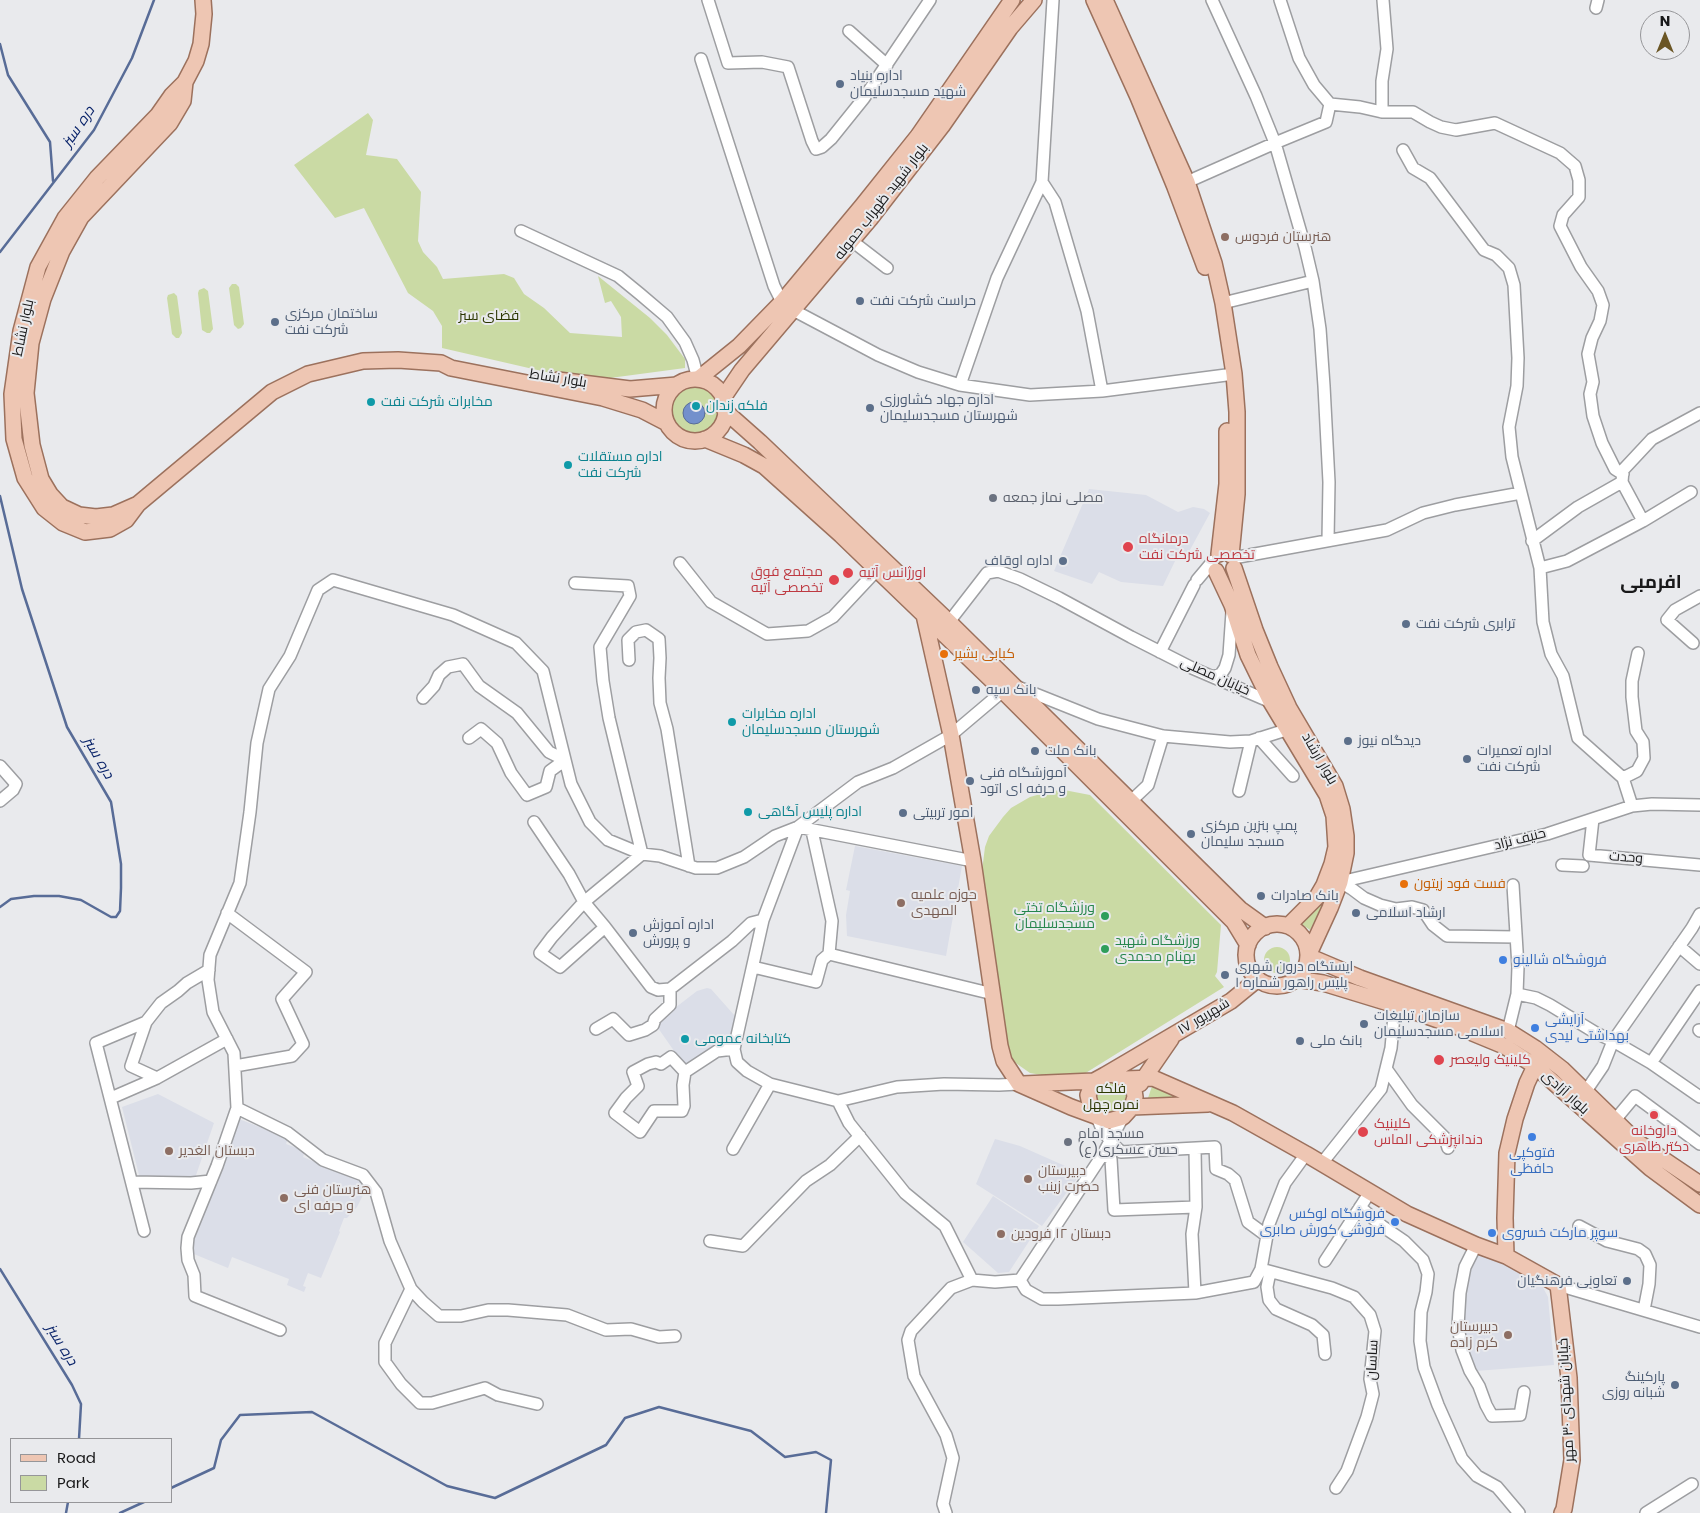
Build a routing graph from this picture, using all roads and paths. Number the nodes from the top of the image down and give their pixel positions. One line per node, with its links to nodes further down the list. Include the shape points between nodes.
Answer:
1 (203, 0): 28 (main road, بلوار نشاط, via 200,44 196,61 185,82 65,218 38,267 21,331 12,394 14,439 25,478 44,508 64,524 85,532 110,529 126,520 138,504 272,392 308,374 362,361)
2 (708, 0): 14 (street, via 728,63 762,62 788,67 816,149 831,139)
3 (930, 0): 14 (street)
4 (1012, 0): 26 (main road, بلوار شهید ظهراب حموله, via 918,136)
5 (1034, 0): 22 (main road, بلوار شهید ظهراب حموله, via 1010,28 942,126)
6 (1053, 0): 19 (street)
7 (1094, 0): 30 (main road, via 1138,97 1204,264)
8 (1105, 0): 20 (main road)
9 (1212, 0): 17 (street)
10 (1280, 0): 15 (street, via 1299,58 1314,86)
11 (1383, 0): 16 (street, via 1387,49)
12 (849, 31): 14 (street)
13 (701, 59): 26 (street, via 774,286)
14 (886, 65)
15 (1330, 104): 16 (street); 17 (street, via 1326,122)
16 (1382, 112): 41 (street, via 1413,112 1435,124 1456,130 1494,123 1560,153 1574,166 1579,180 1579,197 1563,215 1560,226 1603,305 1588,354 1593,382 1590,394 1602,443 1615,470)
17 (1275, 143): 20 (street); 24 (street)
18 (1403, 150): 43 (street, via 1413,168 1430,178 1484,250 1496,255 1509,268 1514,285 1518,358 1509,427)
19 (1042, 182): 33 (street, via 997,278); 34 (street, via 1055,202 1087,311)
20 (1187, 182): 25 (main road, via 1214,263)
21 (521, 231): 31 (street, via 618,276 640,294 667,317 685,342)
22 (852, 241): 23 (street); 26 (main road, بلوار شهید ظهراب حموله)
23 (888, 268)
24 (1313, 281): 25 (street); 45 (street, via 1320,329 1329,482)
25 (1223, 303): 30 (main road)
26 (788, 306): 27 (main road, بلوار شهید ظهراب حموله); 29 (main road, بلوار شهید ظهراب حموله); 33 (street, via 878,355)
27 (728, 354): 29 (main road, via 729,368 738,370); 31 (main road, بلوار شهید ظهراب حموله)
28 (441, 363): 32 (main road, بلوار نشاط, via 448,360 550,379 630,389); 37 (main road, بلوار نشاط, via 451,368 603,398 642,410)
29 (746, 366): 35 (main road, بلوار شهید ظهراب حموله)
30 (1230, 374): 34 (street); 47 (main road)
31 (698, 379): 32 (main road); 35 (main road, via 713,386)
32 (677, 385): 37 (main road, via 668,395 664,407)
33 (960, 385): 34 (street, via 1030,395)
34 (1102, 391)
35 (724, 405): 38 (main road, via 722,425); 39 (main road)
36 (1700, 413): 41 (street, via 1652,439 1623,470)
37 (667, 423): 38 (main road, via 672,432 684,439)
38 (705, 439): 40 (main road)
39 (757, 439): 40 (main road, via 744,440); 55 (main road)
40 (744, 455): 50 (main road, via 764,466)
41 (1623, 478): 44 (street); 46 (street)
42 (1691, 492): 44 (street)
43 (1521, 493): 45 (street, via 1423,513 1387,530); 46 (street)
44 (1642, 521): 49 (street, via 1567,561)
45 (1328, 540): 47 (street)
46 (1532, 541): 49 (street)
47 (1224, 561): 53 (main road, بلوار ارشاد); 57 (street, via 1196,583); 63 (main road, بلوار ارشاد, via 1254,630)
48 (680, 563): 50 (street, via 710,602 768,634 808,631 833,617)
49 (1540, 568): 72 (street, via 1543,622 1551,654 1563,676 1578,738)
50 (877, 570): 54 (main road)
51 (575, 583): 82 (street, via 628,586 630,596 600,647 609,718)
52 (1700, 596): 56 (street, via 1675,610 1667,620)
53 (1232, 605): 60 (street, via 1229,655 1221,674); 63 (main road, بلوار ارشاد, via 1248,655)
54 (924, 614): 61 (main road); 65 (main road)
55 (949, 622): 57 (street, خیابان مصلی, via 987,573 998,571 1059,598); 61 (main road)
56 (1693, 643)
57 (1160, 652): 60 (street, خیابان مصلی)
58 (1638, 653): 72 (street, via 1632,697 1636,731 1643,742 1644,758 1637,771)
59 (629, 660): 86 (street, via 628,640 636,632 646,630 659,639 660,703)
60 (1213, 677): 63 (street, خیابان مصلی)
61 (1008, 688): 65 (street); 66 (street, via 1098,719); 75 (main road); 98 (main road, via 1234,922)
62 (423, 698): 69 (street, via 448,667 463,664 479,686 517,713 549,752)
63 (1279, 707): 64 (main road, بلوار ارشاد); 88 (main road, بلوار ارشاد, via 1335,786 1346,836)
64 (1289, 729): 68 (street); 94 (main road, بلوار ارشاد, via 1327,794 1334,816 1336,840 1324,885 1317,897)
65 (951, 735): 80 (street, via 893,768 858,782); 83 (main road)
66 (1163, 736): 68 (street, via 1230,742); 75 (street, via 1148,785)
67 (469, 738): 69 (street, via 481,729 497,743 527,795 546,787 550,771)
68 (1255, 740): 71 (street); 73 (street)
69 (565, 760): 82 (street, via 571,784 590,822 608,840); 91 (street, via 543,671 516,644 453,615 333,580 318,590 290,656 269,689 257,742 240,883)
70 (0, 766): 74 (street, via 16,784)
71 (1293, 776)
72 (1623, 778): 77 (street)
73 (1239, 791)
74 (0, 801)
75 (1130, 802): 96 (main road, via 1240,909)
76 (1700, 805): 77 (street, حنیف نژاد)
77 (1632, 806): 78 (street, حنیف نژاد)
78 (1593, 819): 85 (street, وحدت, via 1589,855); 88 (street, حنیف نژاد, via 1547,834)
79 (534, 822): 90 (street)
80 (798, 827): 81 (street); 86 (street, via 717,868); 93 (street)
81 (812, 831): 83 (street); 100 (street, via 832,921)
82 (642, 854): 86 (street); 90 (street)
83 (973, 861): 109 (main road)
84 (1562, 865): 87 (street)
85 (1700, 865)
86 (690, 866)
87 (1583, 866)
88 (1340, 882): 97 (street, via 1380,905 1423,910 1433,925 1447,936); 101 (main road, بلوار ارشاد)
89 (1513, 886): 97 (street)
90 (584, 902): 95 (street); 95 (street, via 540,953 560,967)
91 (227, 913): 104 (street, via 210,954); 121 (street, via 306,972 282,999 304,1044 292,1056)
92 (1700, 914): 99 (street)
93 (763, 920): 103 (street); 107 (street, via 750,924)
94 (1288, 926): 96 (main road); 101 (main road, via 1303,938)
95 (605, 927): 107 (street, via 651,987)
96 (1265, 927): 98 (main road, via 1254,934)
97 (1516, 937): 110 (street)
98 (1248, 945): 105 (main road, via 1247,964)
99 (1679, 946): 102 (street); 117 (street)
100 (829, 954): 103 (street, via 822,960 816,982); 109 (street)
101 (1308, 956): 106 (main road, via 1302,973); 114 (main road, بلوار آزادی)
102 (1700, 964)
103 (753, 968): 118 (street)
104 (209, 970): 112 (street, via 161,1003); 116 (street, via 213,1012)
105 (1258, 979): 106 (main road, via 1277,986); 115 (main road, ۱۷ شهریور, via 1231,1001)
106 (1296, 979): 111 (main road, بلوار آزادی, via 1322,983)
107 (670, 990): 113 (street, via 670,1005 645,1030 628,1035 613,1019)
108 (1700, 992): 120 (street)
109 (993, 994): 131 (main road, via 1004,1061)
110 (1516, 994): 114 (street); 117 (street, via 1536,998)
111 (1395, 1005): 122 (main road, بلوار آزادی, via 1497,1043); 123 (street)
112 (146, 1022): 125 (street, via 131,1066); 134 (street, via 96,1043)
113 (596, 1030)
114 (1508, 1031): 132 (main road, بلوار آزادی, via 1535,1048)
115 (1173, 1035): 119 (main road); 126 (main road, ۱۷ شهریور)
116 (227, 1039): 121 (street); 125 (street)
117 (1613, 1041): 120 (street); 132 (street, via 1603,1066)
118 (734, 1050): 124 (street, via 717,1051); 130 (street, via 737,1062)
119 (1160, 1052): 127 (main road); 129 (main road)
120 (1651, 1063): 133 (street)
121 (236, 1066): 138 (street)
122 (1535, 1066): 154 (main road, بلوار آزادی, via 1650,1168); 162 (main road, via 1515,1118 1507,1153)
123 (1387, 1070): 145 (street, via 1412,1105 1445,1138); 149 (street, via 1381,1088)
124 (685, 1072): 124 (street, via 672,1057 633,1072 638,1086 615,1113 640,1132 654,1111 682,1112)
125 (157, 1078): 134 (street)
126 (1100, 1078): 128 (main road, via 1119,1075); 131 (main road); 139 (main road, via 1090,1087 1088,1095)
127 (1143, 1078): 128 (main road); 129 (main road); 137 (main road)
128 (1125, 1079): 137 (main road, via 1134,1090)
129 (1158, 1080): 136 (main road)
130 (770, 1084): 135 (street); 146 (street)
131 (1019, 1084): 135 (street, via 897,1087); 139 (main road)
132 (1586, 1091): 140 (main road, بلوار آزادی)
133 (1700, 1097)
134 (111, 1098): 151 (street)
135 (838, 1101): 141 (street)
136 (1211, 1104): 137 (main road); 148 (main road)
137 (1130, 1107): 139 (main road, via 1109,1120); 142 (street)
138 (237, 1108): 150 (street); 168 (street, via 288,1133 323,1160 363,1175 376,1192 390,1241)
139 (1096, 1115): 142 (street)
140 (1615, 1120): 143 (street, via 1635,1096); 152 (main road, بلوار آزادی, via 1636,1141)
141 (860, 1136): 160 (street, via 830,1165 806,1181 742,1246); 165 (street, via 905,1193 945,1226)
142 (1110, 1142): 144 (street, via 1121,1152); 147 (street)
143 (1700, 1144)
144 (1195, 1148): 155 (street); 159 (street, via 1215,1147 1216,1170 1235,1180 1248,1222)
145 (1448, 1148)
146 (733, 1149)
147 (1103, 1154): 155 (street, via 1111,1159 1114,1210); 166 (street)
148 (1306, 1154): 149 (main road); 159 (street, via 1285,1183)
149 (1322, 1163): 153 (main road)
150 (211, 1181): 151 (street); 172 (street, via 188,1237 188,1260 194,1276 195,1296)
151 (132, 1182): 158 (street)
152 (1700, 1184)
153 (1370, 1192): 156 (street); 161 (main road, via 1407,1214)
154 (1700, 1205)
155 (1196, 1207): 169 (street, via 1192,1234)
156 (1360, 1207): 163 (street); 180 (street, via 1423,1260 1428,1274 1421,1312 1420,1341 1424,1367 1462,1458 1477,1476 1497,1487)
157 (1579, 1226): 170 (street, via 1607,1241 1645,1254 1650,1265)
158 (144, 1230)
159 (1267, 1236): 164 (street)
160 (710, 1241)
161 (1476, 1245): 162 (main road); 175 (street, via 1466,1267 1460,1293 1458,1326 1462,1350 1492,1416 1520,1415)
162 (1506, 1256): 167 (main road)
163 (1325, 1261)
164 (1266, 1271): 169 (street, via 1254,1282); 174 (street, via 1269,1300 1276,1309 1312,1325 1322,1335); 178 (street, ساسان, via 1354,1297 1370,1316 1375,1331 1370,1379 1373,1394 1347,1471)
165 (972, 1280): 166 (street); 179 (street, via 952,1288 911,1331 908,1340 914,1376 946,1434 953,1458 943,1504)
166 (1020, 1280): 169 (street, via 1026,1290 1042,1298 1058,1300)
167 (1558, 1285): 170 (street); 181 (main road, خیابان شهدای ۳۰ مهر, via 1569,1378 1572,1460)
168 (411, 1289): 173 (street, via 439,1316 508,1310 566,1315 606,1330 631,1328 659,1336); 176 (street, via 385,1343 385,1362 420,1403 432,1403 485,1388 498,1395)
169 (1195, 1293)
170 (1644, 1310): 171 (street)
171 (1700, 1327)
172 (280, 1330)
173 (675, 1336)
174 (1326, 1354)
175 (1524, 1392)
176 (538, 1404)
177 (1696, 1484): 182 (street); 183 (street)
178 (1336, 1488)
179 (946, 1513)
180 (1520, 1513)
181 (1562, 1513)
182 (1646, 1513)
183 (1659, 1513)

